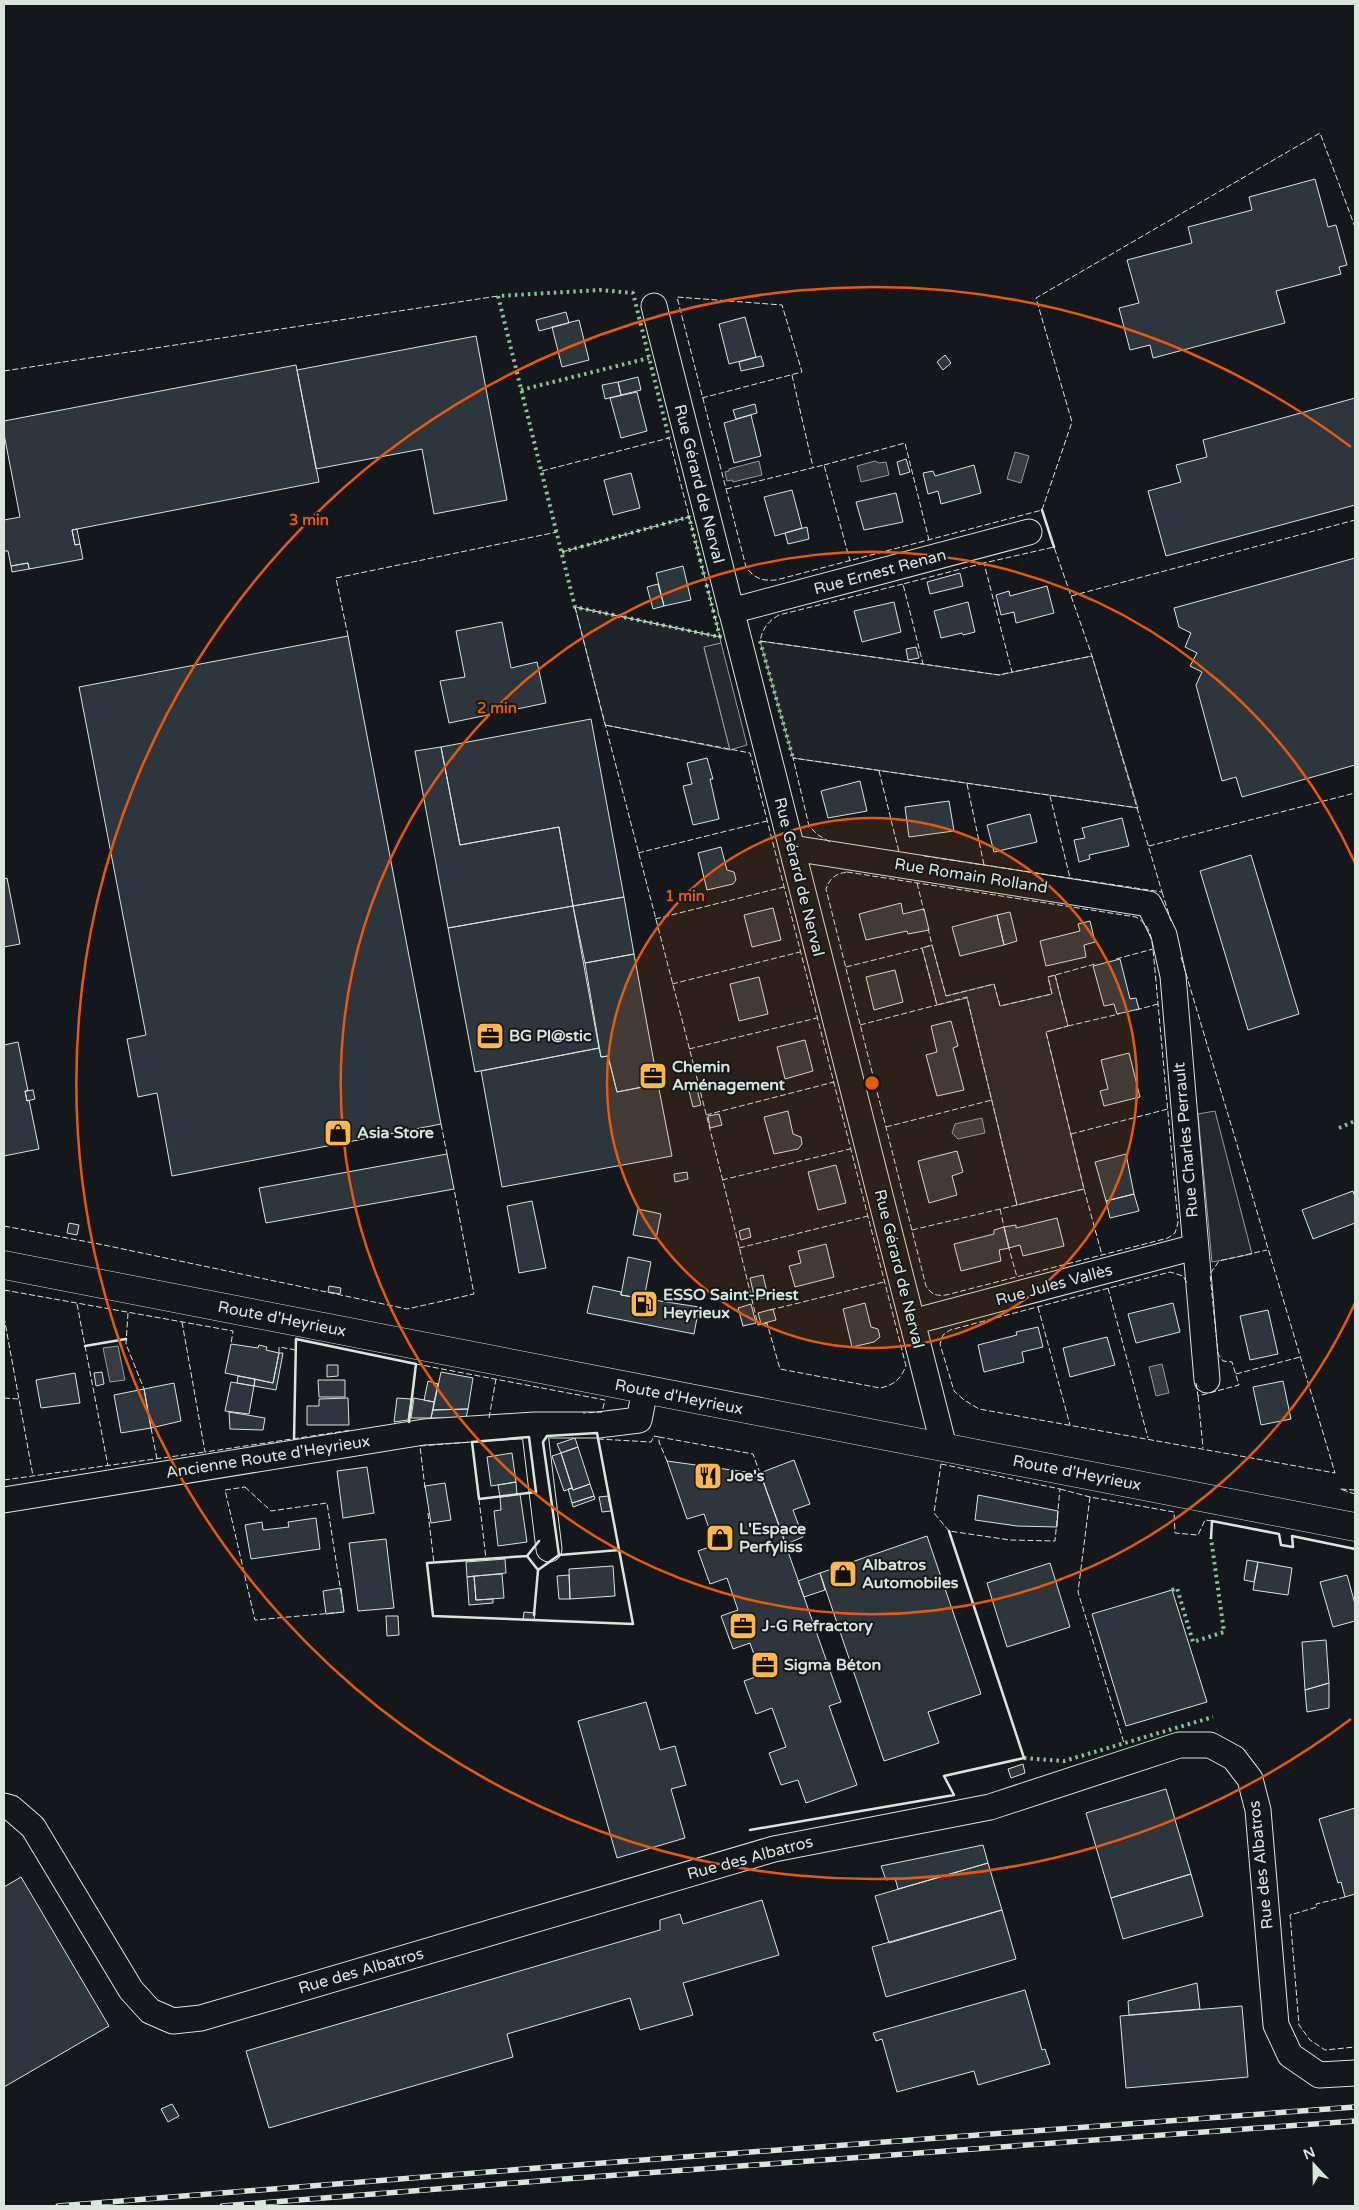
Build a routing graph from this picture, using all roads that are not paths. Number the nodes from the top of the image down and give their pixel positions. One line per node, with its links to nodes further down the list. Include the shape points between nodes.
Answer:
1 (654, 306): 3 (street, Rue Gérard de Nerval)
2 (1029, 532): 3 (street, Rue Ernest Renan)
3 (731, 612): 4 (street, Rue Gérard de Nerval)
4 (792, 848): 5 (street, Rue Romain Rolland); 8 (street, Rue Gérard de Nerval)
5 (1150, 904): 6 (street, Rue Charles Perrault, via 1164,934 1173,976)
6 (1195, 1248): 8 (street, Rue Jules Vallès); 9 (street, Rue Charles Perrault)
7 (4, 1265): 10 (main road, Route d'Heyrieux)
8 (912, 1322): 12 (street, Rue Gérard de Nerval)
9 (1207, 1380)
10 (645, 1390): 11 (street, Ancienne Route d'Heyrieux, via 639,1420 598,1425); 12 (main road, Route d'Heyrieux)
11 (534, 1424): 13 (street, Ancienne Route d'Heyrieux, via 424,1432); 15 (street)
12 (944, 1447): 14 (main road, Route d'Heyrieux)
13 (4, 1500)
14 (1355, 1527)
15 (549, 1549)
16 (4, 1806): 17 (street, Rue des Albatros, via 33,1827 131,1990 150,2011 173,2021 201,2018 774,1849 990,1806 1179,1745 1210,1745 1234,1758 1250,1779 1258,1810 1276,2025 1290,2055 1319,2075)
17 (1355, 2073)

